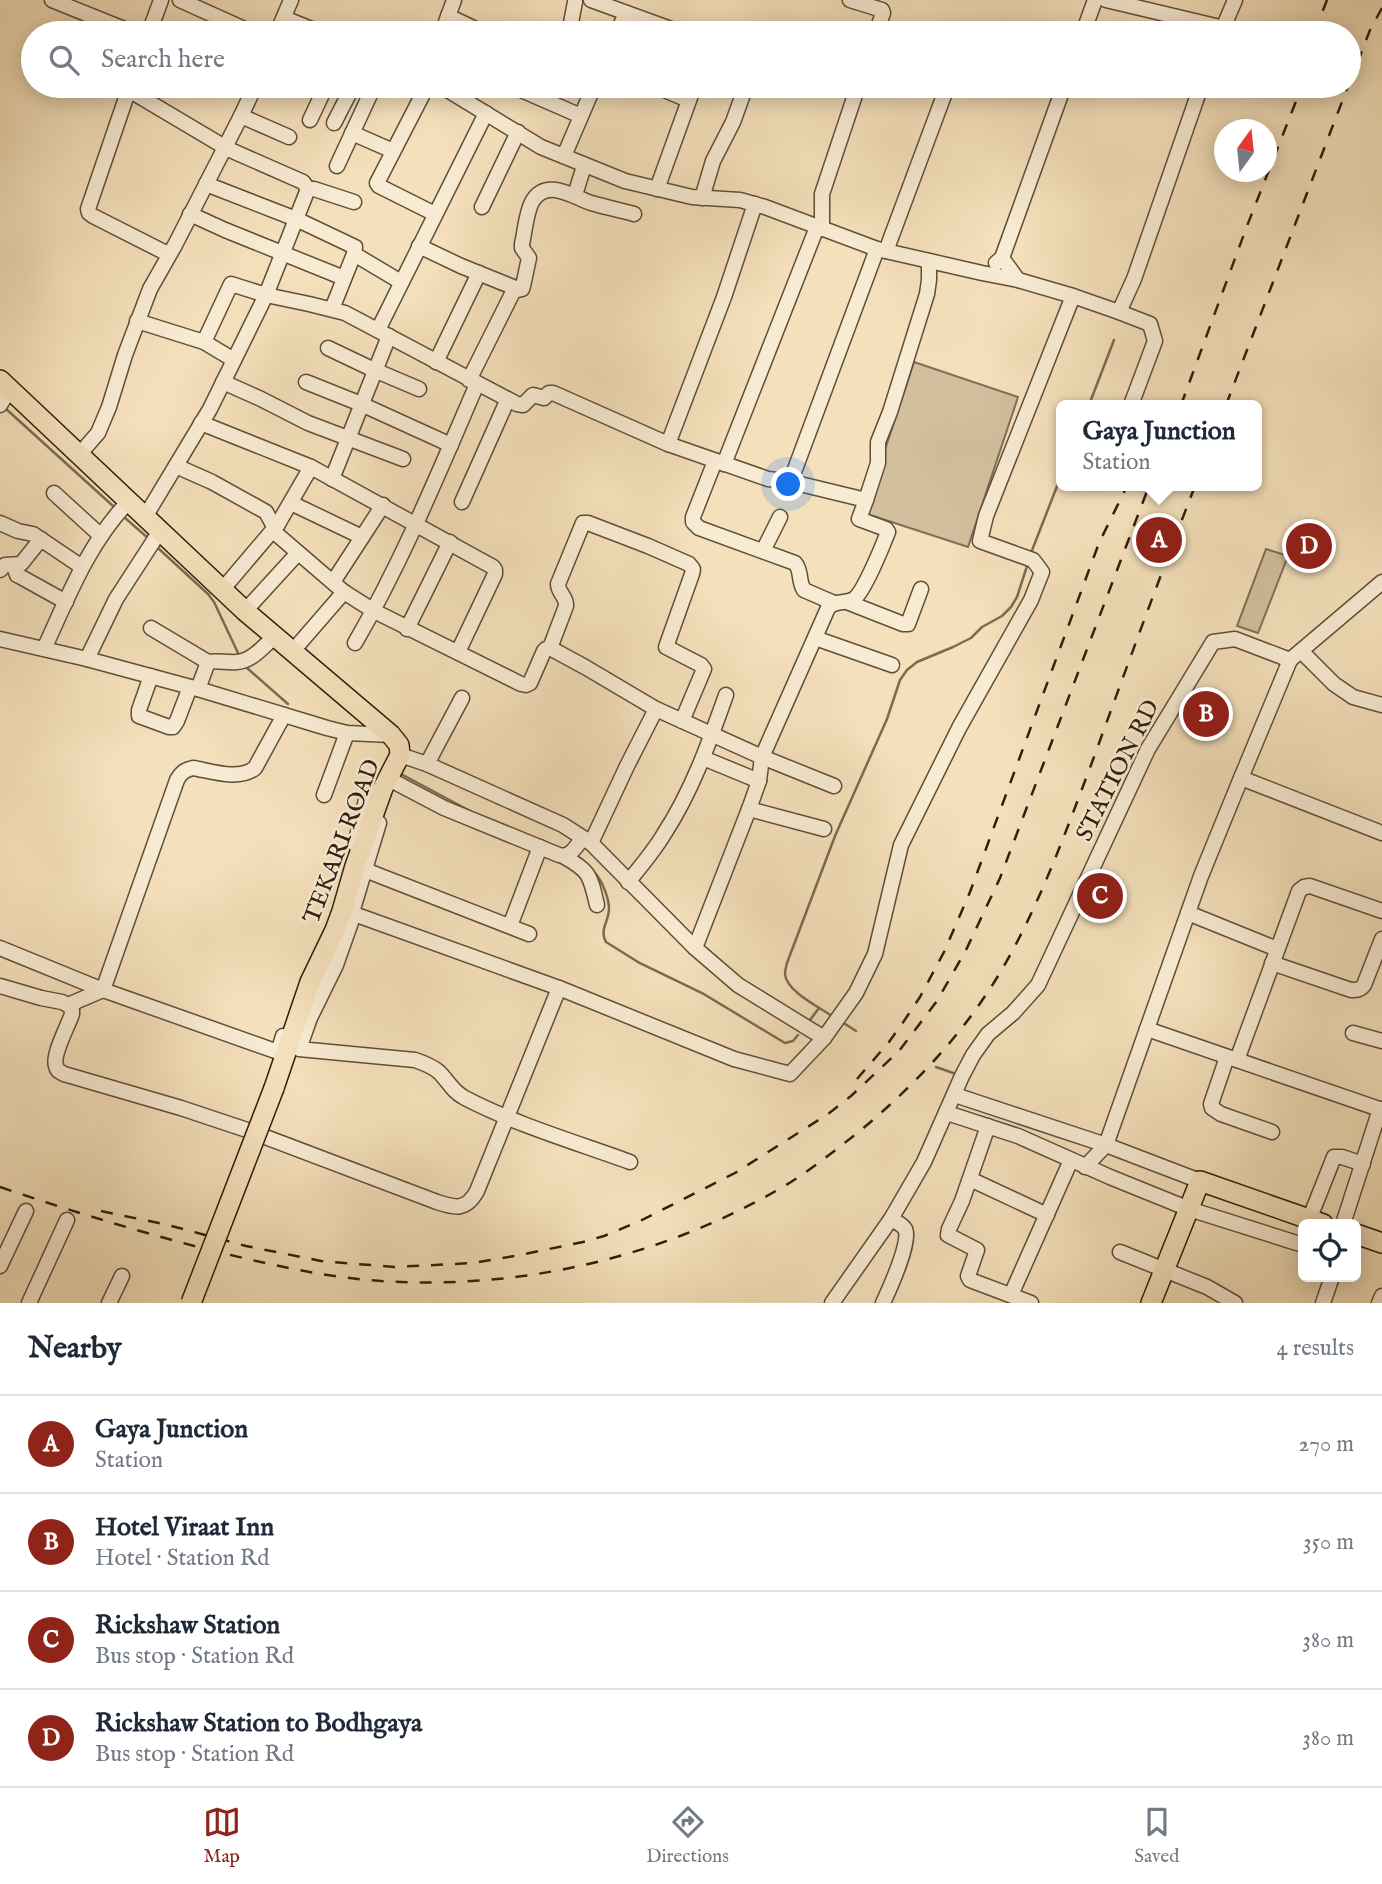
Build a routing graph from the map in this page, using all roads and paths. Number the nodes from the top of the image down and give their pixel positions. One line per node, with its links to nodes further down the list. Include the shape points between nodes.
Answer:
1 (52, 0): 13 (street)
2 (161, 0): 18 (street)
3 (180, 0): 19 (street)
4 (291, 0): 15 (street)
5 (454, 0): 14 (street)
6 (591, 0): 12 (street)
7 (850, 0): 27 (street, via 883,11)
8 (1095, 0): 28 (street)
9 (1106, 0): 29 (street)
10 (1235, 0): 30 (street)
11 (572, 1): 24 (street)
12 (626, 13): 25 (street); 26 (street)
13 (93, 16): 16 (street); 17 (street)
14 (448, 16): 22 (street); 23 (street)
15 (284, 18): 20 (street); 21 (street)
16 (91, 21)
17 (105, 21)
18 (153, 21)
19 (226, 21)
20 (283, 21)
21 (291, 21)
22 (446, 21)
23 (459, 21)
24 (570, 21)
25 (622, 21)
26 (648, 21)
27 (880, 21)
28 (1087, 21)
29 (1185, 21)
30 (1226, 21)
31 (123, 98): 76 (street, via 89,213)
32 (145, 98): 55 (street)
33 (250, 98): 48 (street)
34 (320, 98): 50 (street)
35 (347, 98): 51 (street)
36 (368, 98): 53 (street)
37 (421, 98): 56 (street)
38 (462, 98): 47 (street)
39 (540, 98): 49 (street)
40 (589, 98): 49 (street)
41 (686, 98): 61 (street)
42 (742, 98): 64 (street)
43 (854, 98): 72 (street, via 822,194)
44 (943, 98): 74 (street)
45 (1060, 98): 78 (street)
46 (1197, 98): 89 (street)
47 (486, 113): 52 (street); 69 (street)
48 (242, 116): 54 (street); 55 (street)
49 (581, 116): 57 (street)
50 (310, 120)
51 (334, 123)
52 (518, 132): 57 (street); 67 (street)
53 (352, 133): 56 (street); 58 (street)
54 (289, 137)
55 (226, 146): 60 (street); 62 (street, via 303,182)
56 (393, 151): 69 (street, via 378,185)
57 (564, 156): 59 (street)
58 (337, 166)
59 (584, 166): 61 (street); 63 (street)
60 (206, 184): 68 (street); 71 (street)
61 (657, 189): 64 (street)
62 (308, 190): 65 (street); 71 (street)
63 (575, 195): 70 (street); 85 (street, via 550,190 533,201 522,247 529,260 523,288)
64 (702, 198): 66 (street)
65 (354, 202)
66 (755, 204): 72 (street); 107 (street)
67 (482, 207)
68 (190, 214): 75 (street); 76 (street)
69 (435, 214): 73 (street)
70 (634, 214)
71 (296, 219): 75 (street); 77 (street, via 353,246)
72 (819, 228): 74 (street); 111 (street)
73 (419, 246): 81 (street); 84 (street)
74 (882, 250): 79 (street); 115 (street, via 794,472)
75 (283, 253): 82 (street); 86 (street)
76 (168, 254): 90 (street)
77 (354, 254): 82 (street); 84 (street)
78 (1002, 258): 80 (street); 83 (street)
79 (929, 261): 80 (street); 117 (street, via 927,294 878,442 878,463)
80 (982, 273): 83 (street)
81 (479, 274): 85 (street, via 511,285); 95 (street)
82 (344, 278): 88 (street)
83 (1018, 279): 87 (street)
84 (401, 282): 91 (street)
85 (513, 291): 99 (street)
86 (266, 295): 88 (street); 92 (street, via 230,284); 94 (street)
87 (1073, 296): 89 (street); 202 (street, via 980,541 1033,560 1042,572 901,845 875,954 856,993)
88 (332, 309): 91 (street)
89 (1119, 312): 102 (street, via 1150,324 1155,341)
90 (137, 321): 92 (street); 109 (street, via 98,433)
91 (383, 333): 95 (street); 96 (street)
92 (204, 342): 94 (street)
93 (328, 348): 96 (street)
94 (234, 360): 97 (street)
95 (436, 362): 99 (street)
96 (375, 370): 100 (street); 104 (street)
97 (223, 382): 105 (street); 106 (street)
98 (306, 382): 104 (street)
99 (473, 382): 103 (street); 108 (street)
100 (419, 388)
101 (3, 392): 109 (highway, TEKARI ROAD)
102 (1134, 400)
103 (508, 401): 107 (street, via 523,405 533,395 544,398 552,393); 119 (street)
104 (362, 404): 106 (street); 108 (street)
105 (201, 423): 112 (street); 113 (street)
106 (348, 437): 110 (street); 114 (street)
107 (668, 444): 111 (street)
108 (451, 445): 125 (street)
109 (78, 456): 118 (highway, TEKARI ROAD)
110 (403, 459)
111 (719, 463): 115 (street, via 768,479); 132 (street, via 693,522)
112 (176, 466): 122 (street); 126 (street, via 266,512)
113 (311, 467): 114 (street); 120 (street)
114 (332, 479): 121 (street)
115 (795, 482): 117 (street)
116 (54, 493): 128 (street)
117 (866, 500): 141 (street, via 859,519 888,532 859,595)
118 (128, 502): 122 (highway, TEKARI ROAD); 128 (street)
119 (462, 502)
120 (291, 503): 126 (street); 129 (street)
121 (383, 505): 125 (street); 129 (street)
122 (145, 517): 127 (highway, TEKARI ROAD)
123 (780, 517): 132 (street)
124 (0, 523): 130 (street)
125 (416, 525): 131 (street); 143 (street)
126 (276, 528): 133 (street); 139 (street)
127 (160, 531): 139 (highway, TEKARI ROAD); 155 (street, via 116,599)
128 (100, 535): 134 (street)
129 (362, 537): 137 (street)
130 (41, 540): 134 (street); 135 (street, via 23,562)
131 (450, 542): 145 (street); 153 (street, via 495,570)
132 (763, 551): 141 (street, via 795,563 804,590)
133 (298, 552): 137 (street); 142 (street)
134 (82, 567): 140 (street)
135 (7, 568): 140 (street)
136 (1382, 582): 154 (street)
137 (338, 587): 143 (street); 152 (street)
138 (921, 589): 141 (street, via 908,624)
139 (222, 590): 142 (highway, TEKARI ROAD)
140 (66, 601): 151 (street)
141 (841, 602): 147 (street, via 828,608)
142 (245, 611): 146 (highway, TEKARI ROAD)
143 (374, 611): 145 (street); 149 (street)
144 (151, 628): 156 (street)
145 (407, 629): 153 (street)
146 (275, 636): 152 (highway, TEKARI ROAD); 156 (street, via 245,661)
147 (815, 638): 157 (street); 170 (street)
148 (0, 639): 151 (street)
149 (355, 643)
150 (550, 648): 153 (street, via 526,685); 163 (street); 165 (street, via 566,606 559,580 583,523 689,564 693,571 666,647 704,669)
151 (44, 649): 155 (street)
152 (292, 652): 167 (highway, TEKARI ROAD)
153 (458, 652)
154 (1295, 655): 162 (street, via 1353,697); 173 (street); 205 (street, STATION RD, via 1236,639 1213,642 1148,749 1038,985 988,1034)
155 (87, 659): 158 (street)
156 (208, 662): 159 (street)
157 (892, 665)
158 (151, 676): 159 (street); 159 (street, via 139,716 169,727 176,725)
159 (194, 688): 164 (street)
160 (726, 695): 166 (street)
161 (462, 698): 172 (street)
162 (1382, 705)
163 (656, 709): 165 (street); 181 (street)
164 (292, 718): 168 (street); 198 (street, via 248,773 193,768 181,773)
165 (682, 721): 166 (street)
166 (712, 734): 170 (street); 171 (street)
167 (391, 735): 168 (street); 169 (highway, TEKARI ROAD)
168 (343, 742): 177 (street)
169 (400, 755): 172 (street); 175 (highway, TEKARI ROAD)
170 (762, 757): 174 (street); 176 (street)
171 (703, 758): 174 (street); 185 (street, via 664,835)
172 (427, 765): 181 (street)
173 (1241, 778): 180 (street); 188 (street)
174 (759, 781): 178 (street)
175 (385, 783): 182 (street); 184 (street); 198 (street, via 367,796 337,911 278,1052); 239 (highway, TEKARI ROAD, bridge, via 335,930 306,993 271,1098)
176 (834, 786)
177 (324, 795)
178 (750, 809): 179 (street); 194 (street)
179 (824, 829)
180 (1382, 833)
181 (587, 840): 183 (street); 185 (street)
182 (540, 847): 183 (street); 190 (street)
183 (563, 856): 186 (street, via 587,872)
184 (365, 870): 189 (street); 190 (street)
185 (628, 881): 194 (street)
186 (597, 905)
187 (1382, 911): 195 (street, via 1304,887)
188 (1188, 913): 195 (street); 200 (street)
189 (354, 914): 197 (street); 208 (street, via 299,1049 415,1060 439,1072 463,1097)
190 (510, 926): 191 (street)
191 (529, 934)
192 (1382, 939): 195 (street, via 1368,978 1356,990)
193 (0, 948): 198 (street)
194 (695, 948): 202 (street, via 738,985)
195 (1275, 956): 204 (street)
196 (0, 986): 199 (street)
197 (559, 988): 202 (street, via 734,1059 790,1074); 208 (street)
198 (103, 990): 199 (street)
199 (68, 1005): 208 (street, via 72,1014 55,1064 64,1074 247,1130 451,1207 472,1201)
200 (1147, 1029): 204 (street); 211 (street)
201 (1353, 1033): 203 (street)
202 (824, 1038)
203 (1382, 1041)
204 (1232, 1058): 206 (street); 210 (street, via 1212,1108)
205 (955, 1095): 207 (street, STATION RD); 211 (street)
206 (1381, 1110): 214 (street)
207 (947, 1112): 209 (street); 221 (street, STATION RD, via 925,1162)
208 (506, 1117): 213 (street)
209 (988, 1126): 212 (street); 216 (street)
210 (1272, 1132)
211 (1105, 1145): 215 (street); 217 (street)
212 (1071, 1160): 215 (street); 220 (street)
213 (630, 1162)
214 (1363, 1164): 223 (street, via 1334,1157); 224 (street)
215 (1085, 1167): 218 (street)
216 (970, 1179): 220 (street); 234 (street, via 948,1235 977,1250 969,1279)
217 (1200, 1181): 218 (highway); 222 (highway)
218 (1189, 1209): 227 (street); 231 (highway)
219 (26, 1211): 230 (street)
220 (1047, 1214): 235 (street)
221 (891, 1219): 240 (street, STATION RD); 241 (street, via 907,1236)
222 (1308, 1219)
223 (1317, 1219)
224 (1345, 1219)
225 (67, 1220): 237 (street)
226 (1361, 1236): 228 (highway)
227 (1298, 1243)
228 (1382, 1243)
229 (1120, 1252): 231 (street)
230 (0, 1266)
231 (1164, 1271): 244 (highway); 245 (street)
232 (122, 1276): 238 (street)
233 (1330, 1282): 246 (street)
234 (987, 1287): 235 (street); 242 (street)
235 (1011, 1296): 243 (street)
236 (1382, 1296): 247 (street)
237 (34, 1302)
238 (109, 1303)
239 (191, 1303)
240 (832, 1303)
241 (883, 1303)
242 (983, 1303)
243 (1030, 1303)
244 (1151, 1303)
245 (1235, 1303)
246 (1323, 1303)
247 (1379, 1303)

